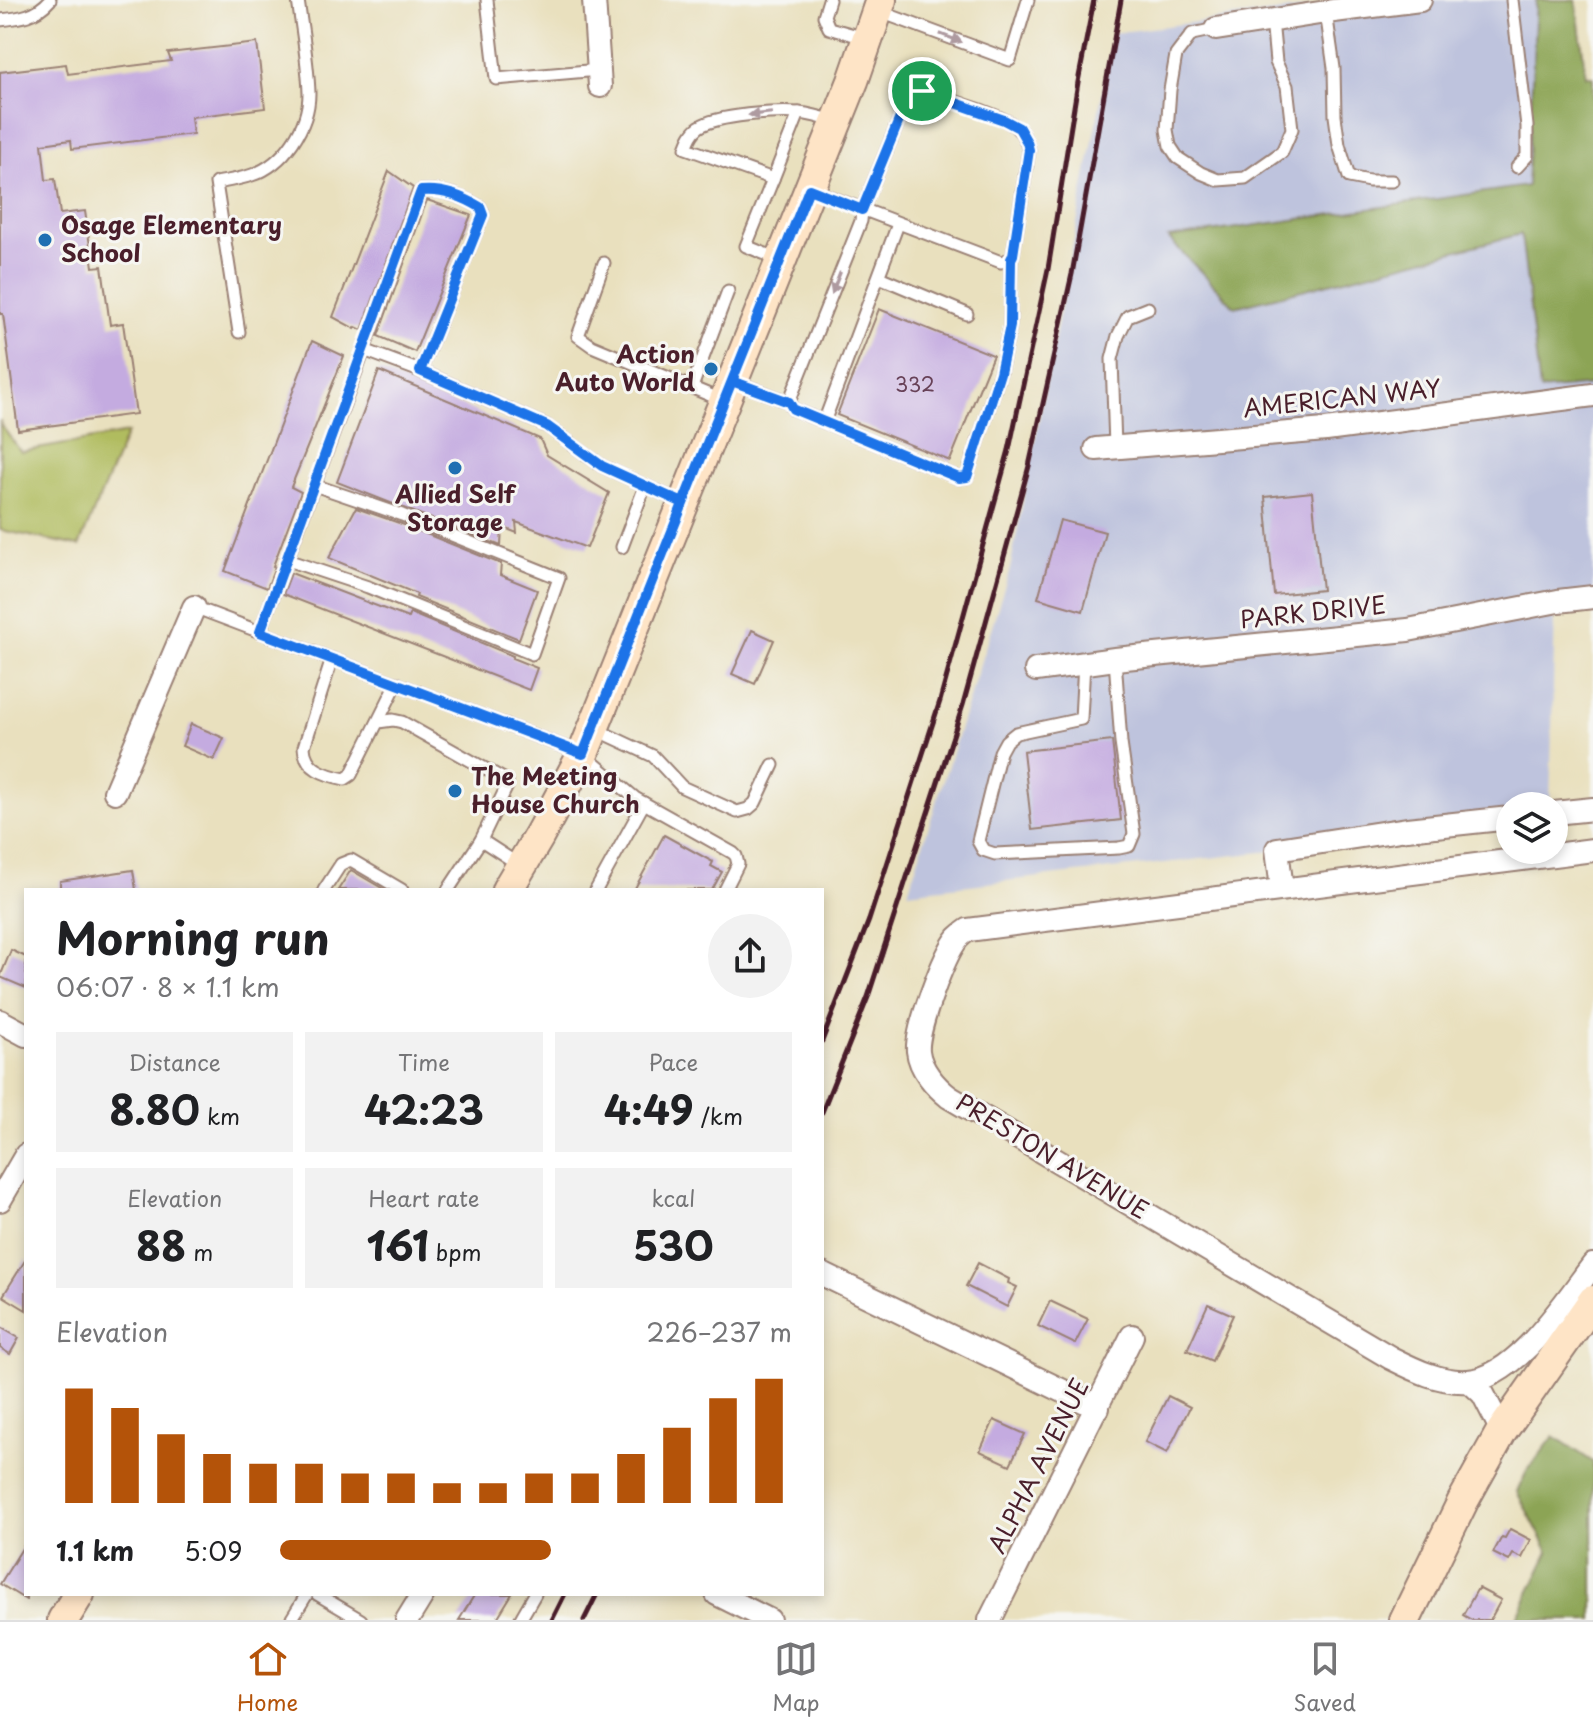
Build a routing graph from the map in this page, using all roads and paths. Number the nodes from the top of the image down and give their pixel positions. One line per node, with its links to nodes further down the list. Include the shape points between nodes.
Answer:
1 (50, 0): 11 (lane, via 34,14)
2 (298, 0): 30 (lane, via 309,94 299,133 270,165 216,183)
3 (487, 0): 14 (lane, via 496,79)
4 (594, 0): 14 (street)
5 (829, 0): 10 (lane, via 824,16 829,28)
6 (1028, 0): 10 (lane, one-way to 6, via 1010,60)
7 (1420, 0): 9 (street)
8 (1512, 0): 17 (lane, via 1527,126 1527,156)
9 (1326, 12): 12 (street); 19 (lane, via 1339,145 1349,177)
10 (876, 16): 16 (main road)
11 (0, 20)
12 (1272, 20): 13 (street); 13 (lane, via 1292,129 1282,152 1245,178 1218,180 1201,173 1170,146 1167,130 1176,55 1192,34)
13 (1216, 29)
14 (599, 78)
15 (799, 113): 16 (lane); 18 (lane); 18 (lane, one-way to 18, via 719,120 701,126 686,148)
16 (836, 122): 20 (main road)
17 (1517, 167)
18 (773, 179): 24 (lane, via 746,246)
19 (1392, 181)
20 (809, 189): 21 (lane); 24 (main road)
21 (862, 210): 22 (lane); 23 (lane, via 907,101 922,91 1004,120 1019,128 1027,142); 36 (lane, one-way to 36)
22 (898, 224): 23 (lane, via 1001,262); 26 (lane)
23 (1011, 259): 37 (lane, via 1010,326 967,477)
24 (781, 260): 34 (main road)
25 (604, 263): 33 (lane, via 578,336)
26 (879, 277): 29 (lane); 37 (lane)
27 (728, 291): 33 (lane)
28 (1148, 308): 38 (lane, via 1128,316 1118,336)
29 (967, 314)
30 (239, 332)
31 (364, 350): 32 (lane); 32 (lane, via 421,191 469,200 483,215); 39 (lane)
32 (420, 371): 40 (lane, via 547,426 602,466)
33 (692, 387): 34 (lane)
34 (728, 391): 36 (lane); 41 (main road)
35 (1593, 395): 38 (street, AMERICAN WAY, via 1326,430)
36 (789, 402): 37 (lane, via 793,409)
37 (824, 422)
38 (1105, 448)
39 (314, 485): 43 (lane); 43 (lane, via 559,578 532,654)
40 (645, 486): 41 (lane); 42 (lane)
41 (683, 503): 53 (main road)
42 (622, 547)
43 (287, 560): 46 (lane)
44 (1593, 597): 48 (street, PARK DRIVE, via 1408,630)
45 (194, 607): 46 (lane); 55 (street)
46 (260, 632): 47 (lane)
47 (332, 659): 51 (lane); 52 (lane, via 304,747 310,766 345,779)
48 (1115, 659): 49 (street, PARK DRIVE); 49 (lane, via 1134,834 1129,846 995,854 983,850 978,841 1000,752 1016,733 1081,719)
49 (1084, 663): 50 (street, PARK DRIVE)
50 (1036, 670)
51 (397, 683): 52 (lane); 53 (lane)
52 (378, 722): 60 (lane, via 402,722 507,781)
53 (588, 741): 54 (lane, via 653,756 682,787 737,812 755,803); 56 (lane); 62 (main road)
54 (773, 765)
55 (115, 792)
56 (644, 803): 66 (lane); 67 (lane, via 736,856 738,864)
57 (1593, 809): 58 (street)
58 (1568, 812)
59 (1496, 819): 68 (street, via 1277,849)
60 (481, 840): 62 (lane); 65 (lane)
61 (1593, 850): 68 (street, PRESTON AVENUE)
62 (514, 878)
63 (325, 888): 64 (lane, via 341,864 351,860)
64 (399, 888)
65 (449, 888)
66 (597, 888)
67 (726, 888)
68 (1282, 889): 78 (street, PRESTON AVENUE, via 968,930 950,951 939,976 920,1033 921,1060 949,1097 1391,1358 1424,1374)
69 (0, 1021): 70 (street)
70 (24, 1034)
71 (24, 1158): 72 (street)
72 (0, 1200)
73 (1593, 1265): 77 (street, via 1542,1331)
74 (824, 1275): 79 (street)
75 (1592, 1306): 80 (main road)
76 (1132, 1336): 79 (street, ALPHA AVENUE)
77 (1504, 1367): 78 (street); 80 (street)
78 (1469, 1381): 80 (street)
79 (1098, 1408): 93 (street, ALPHA AVENUE)
80 (1510, 1419): 94 (main road)
81 (78, 1596): 87 (main road)
82 (306, 1596): 88 (lane)
83 (320, 1596): 89 (lane)
84 (422, 1596): 90 (street)
85 (534, 1596): 91 (lane)
86 (721, 1596): 92 (street)
87 (63, 1620)
88 (291, 1620)
89 (361, 1620)
90 (407, 1620)
91 (520, 1620)
92 (769, 1620)
93 (990, 1620)
94 (1405, 1620)

